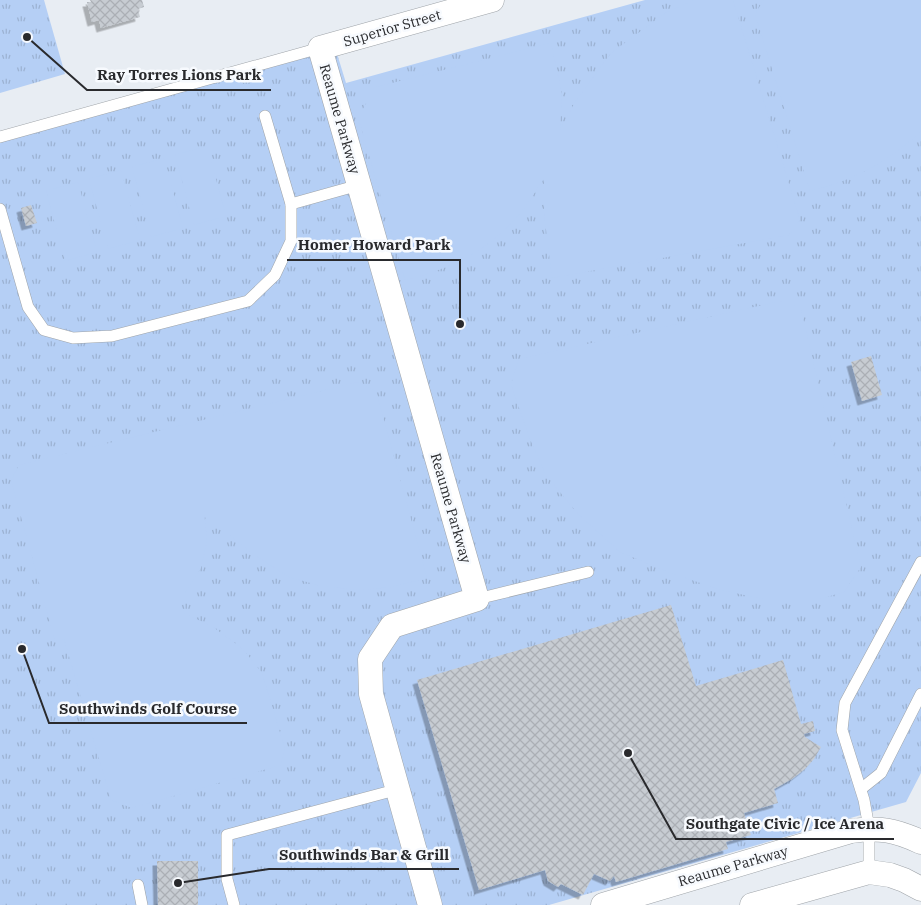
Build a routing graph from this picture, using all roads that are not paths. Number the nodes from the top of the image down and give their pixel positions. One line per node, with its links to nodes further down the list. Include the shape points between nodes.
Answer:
1 (492, 0): 2 (street, Superior Street)
2 (320, 48): 4 (lane); 5 (street, Reaume Parkway)
3 (265, 116): 6 (lane)
4 (0, 137)
5 (359, 185): 6 (lane); 10 (street, Reaume Parkway)
6 (291, 204): 7 (lane, via 291,240 275,275 248,301 112,336 73,338 44,330 28,307)
7 (0, 209)
8 (921, 562): 13 (lane, via 845,703 842,730)
9 (588, 572): 10 (lane)
10 (477, 599): 12 (street, via 392,626 370,659 371,694)
11 (921, 694): 13 (lane, via 881,772)
12 (399, 789): 21 (lane, via 228,835 227,879); 22 (street)
13 (861, 789): 14 (lane)
14 (869, 828): 15 (street, Reaume Parkway, via 895,832); 16 (lane); 19 (street, Reaume Parkway)
15 (921, 842)
16 (869, 872): 18 (street, via 890,875); 23 (street)
17 (138, 885): 20 (lane)
18 (921, 889)
19 (615, 903)
20 (142, 905)
21 (234, 905)
22 (430, 905)
23 (752, 905)

